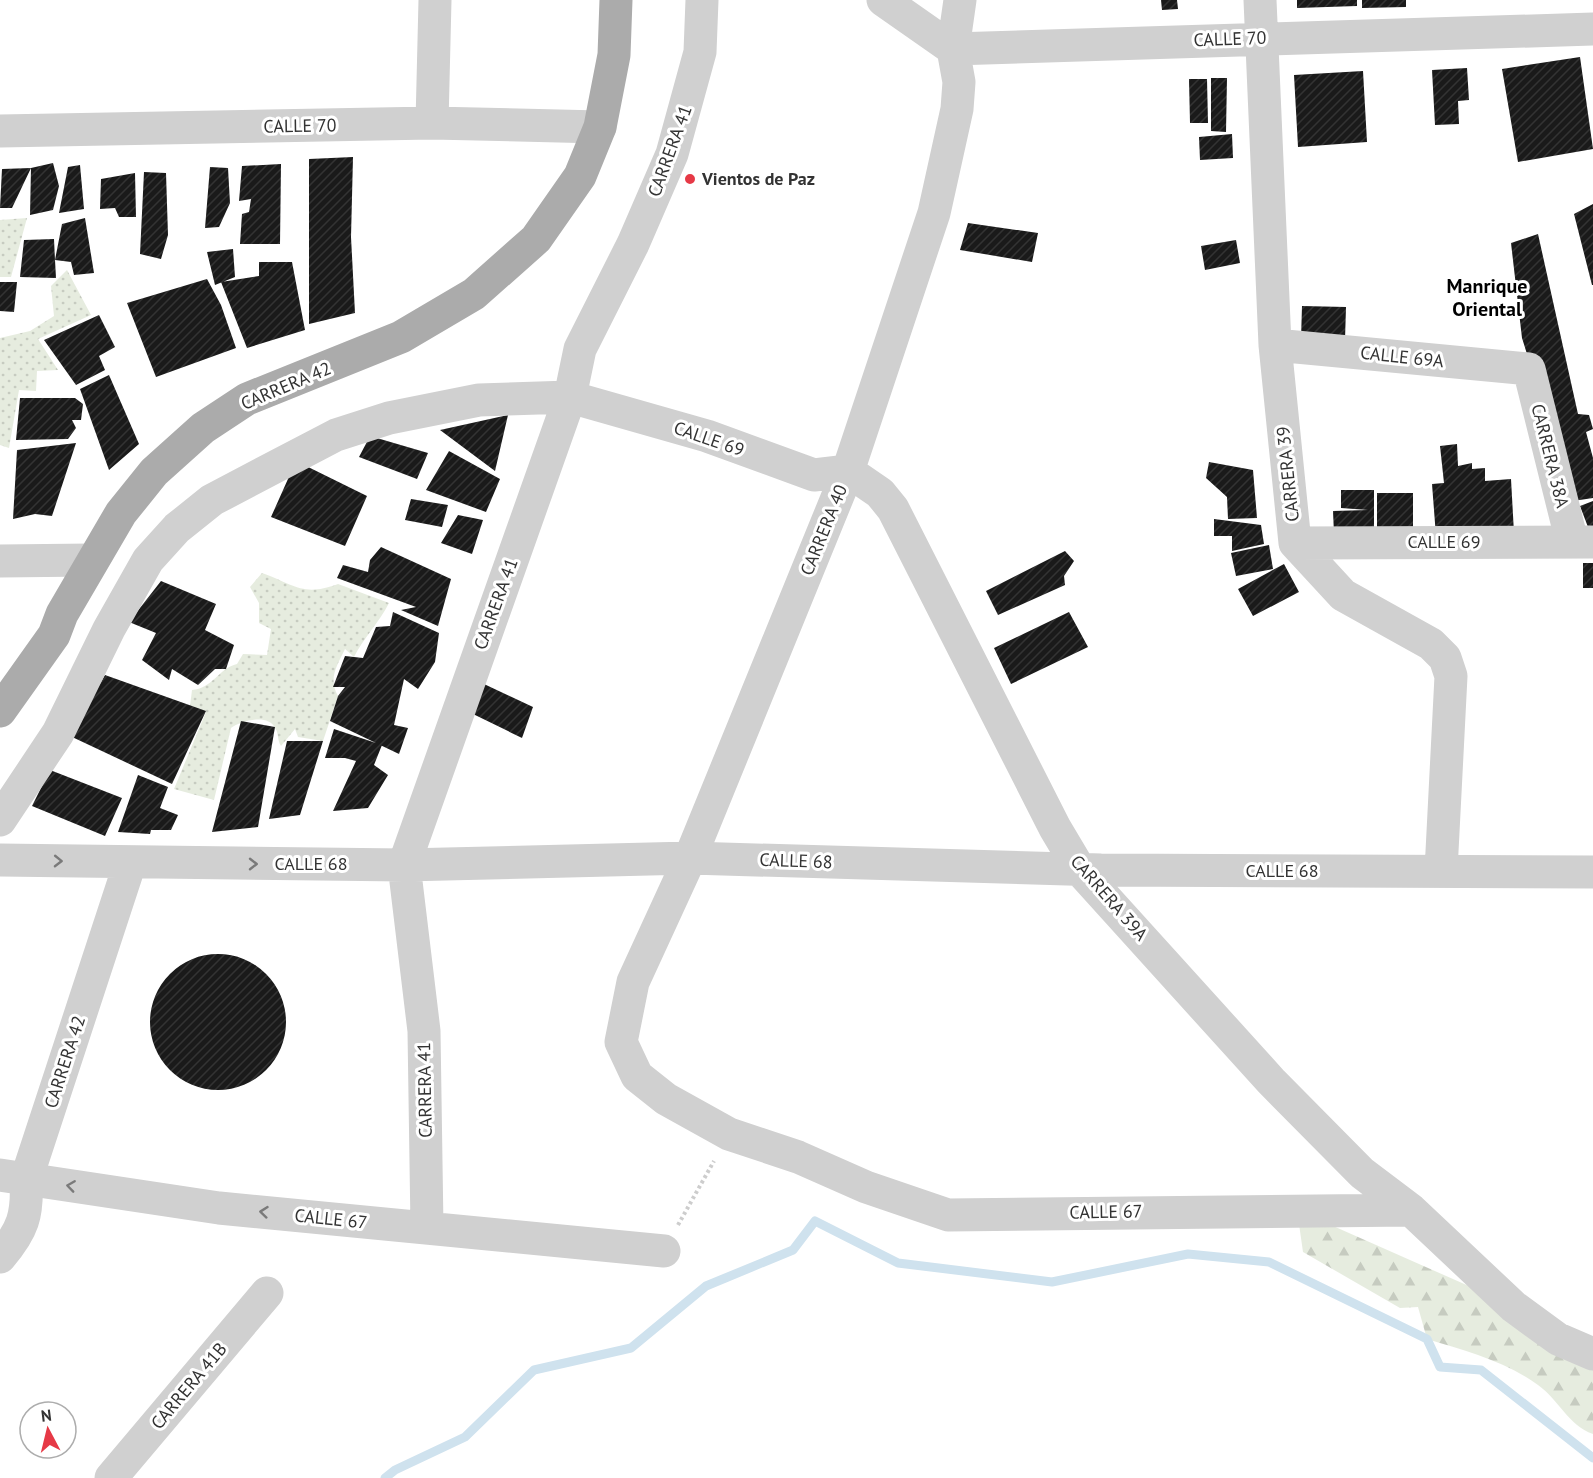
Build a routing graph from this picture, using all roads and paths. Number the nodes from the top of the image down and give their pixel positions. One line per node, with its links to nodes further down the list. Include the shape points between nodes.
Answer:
1 (435, 0): 10 (street)
2 (616, 0): 11 (main road, via 614,55)
3 (702, 0): 15 (street, CARRERA 41, via 700,52 672,154 633,244 580,349)
4 (883, 0): 9 (street)
5 (960, 0): 9 (street, CARRERA 40)
6 (1260, 0): 8 (street, CARRERA 39)
7 (1593, 28): 8 (street, CALLE 70)
8 (1262, 38): 9 (street, CALLE 70); 13 (street, CARRERA 39)
9 (953, 49): 16 (street, CARRERA 40, via 959,82 947,162 934,213)
10 (432, 123): 11 (street, CALLE 70); 12 (street, CALLE 70)
11 (600, 127): 19 (main road, CARRERA 42, via 580,176 536,239 474,294 401,337 248,399 202,428 154,472)
12 (0, 130)
13 (1275, 345): 14 (street, CALLE 69A); 18 (street, CARRERA 39)
14 (1529, 369): 17 (street, CARRERA 38A)
15 (570, 397): 16 (street, CALLE 69, via 707,436 814,475); 24 (street, CALLE 69, via 479,400 389,418 336,435 212,500 177,528 148,560 58,733); 28 (street, CARRERA 41)
16 (848, 471): 25 (street, CARRERA 40); 29 (street, CARRERA 39A, via 880,493 893,509)
17 (1582, 542): 18 (street, CALLE 69)
18 (1294, 543): 30 (street, CARRERA 39, via 1344,595 1431,644 1445,658 1451,676)
19 (91, 560): 20 (street); 21 (main road, CARRERA 42)
20 (0, 561)
21 (62, 614): 22 (main road, CARRERA 42, via 41,625); 23 (main road, CARRERA 42, via 54,635)
22 (0, 683)
23 (0, 711)
24 (0, 820)
25 (690, 858): 28 (street, CALLE 68); 29 (street, CALLE 68); 32 (street, CARRERA 40, via 633,982)
26 (0, 860): 27 (street, CALLE 68, one-way to 27)
27 (130, 863): 28 (street, CALLE 68, one-way to 28); 34 (street, CARRERA 42)
28 (404, 865): 36 (street, CARRERA 41, via 424,1031)
29 (1080, 870): 30 (street, CALLE 68); 35 (street, CARRERA 39A, via 1271,1081 1362,1173)
30 (1441, 871): 31 (street, CALLE 68)
31 (1593, 872)
32 (621, 1042): 33 (street, CALLE 67, via 637,1076 666,1099)
33 (729, 1134): 35 (street, CALLE 67, via 948,1215); 37 (path)
34 (13, 1178): 36 (street, CALLE 67, one-way to 34, via 219,1208); 38 (street, CARRERA 42, via 27,1205 18,1236)
35 (1411, 1210): 40 (street, via 1514,1307 1558,1339)
36 (427, 1228): 37 (street, CALLE 67)
37 (664, 1251)
38 (0, 1257)
39 (267, 1293): 41 (street, CARRERA 41B)
40 (1593, 1354)
41 (111, 1478)

